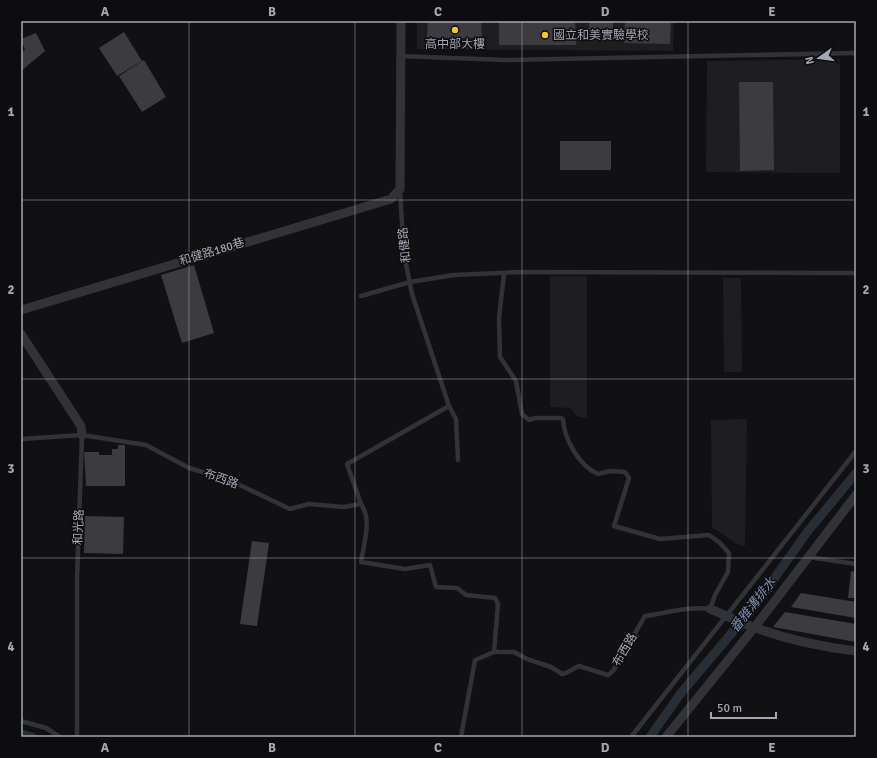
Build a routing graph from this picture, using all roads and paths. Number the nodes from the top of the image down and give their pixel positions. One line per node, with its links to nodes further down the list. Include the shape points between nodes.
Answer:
1 (401, 21): 3 (street, 和健路)
2 (856, 53): 3 (lane, via 505,60)
3 (400, 56): 4 (street, 和健路)
4 (400, 189): 7 (lane, 和健路, via 404,254); 9 (street, 和健路180巷, via 391,199)
5 (856, 273): 6 (lane)
6 (504, 274): 7 (lane, via 454,275); 20 (lane, via 499,318 500,357 516,381 522,414 529,420 563,419 569,441 591,471 598,474 610,471 626,472 629,478 614,526 652,538 709,535 719,542 729,553 728,572 714,595)
7 (410, 282): 8 (lane); 11 (lane, 和健路)
8 (361, 296)
9 (21, 310)
10 (21, 334): 12 (street, 和光路, via 81,426)
11 (449, 406): 15 (lane, 和健路, via 456,419); 17 (lane, via 347,464)
12 (82, 435): 13 (lane, 布西路); 17 (lane, 布西路, via 146,445 189,468 227,479 290,509 309,504 344,507); 27 (lane, 和光路, via 77,579)
13 (21, 439)
14 (856, 451): 21 (lane)
15 (458, 460)
16 (856, 495): 18 (street)
17 (361, 504): 24 (lane, via 367,521 361,562 405,569 430,565 436,587 457,588 466,595 495,598 498,604)
18 (807, 557): 19 (lane); 22 (street)
19 (856, 564)
20 (710, 609): 21 (street); 24 (lane, 布西路, via 687,609 645,616 613,671 608,675 579,666 562,674 520,654)
21 (729, 616): 22 (street); 29 (lane)
22 (751, 626): 23 (street, via 817,646); 30 (street)
23 (856, 651)
24 (494, 652): 28 (lane, 布西路, via 475,660)
25 (21, 721): 26 (lane, via 46,728)
26 (60, 737)
27 (77, 737)
28 (461, 737)
29 (631, 737)
30 (666, 737)

